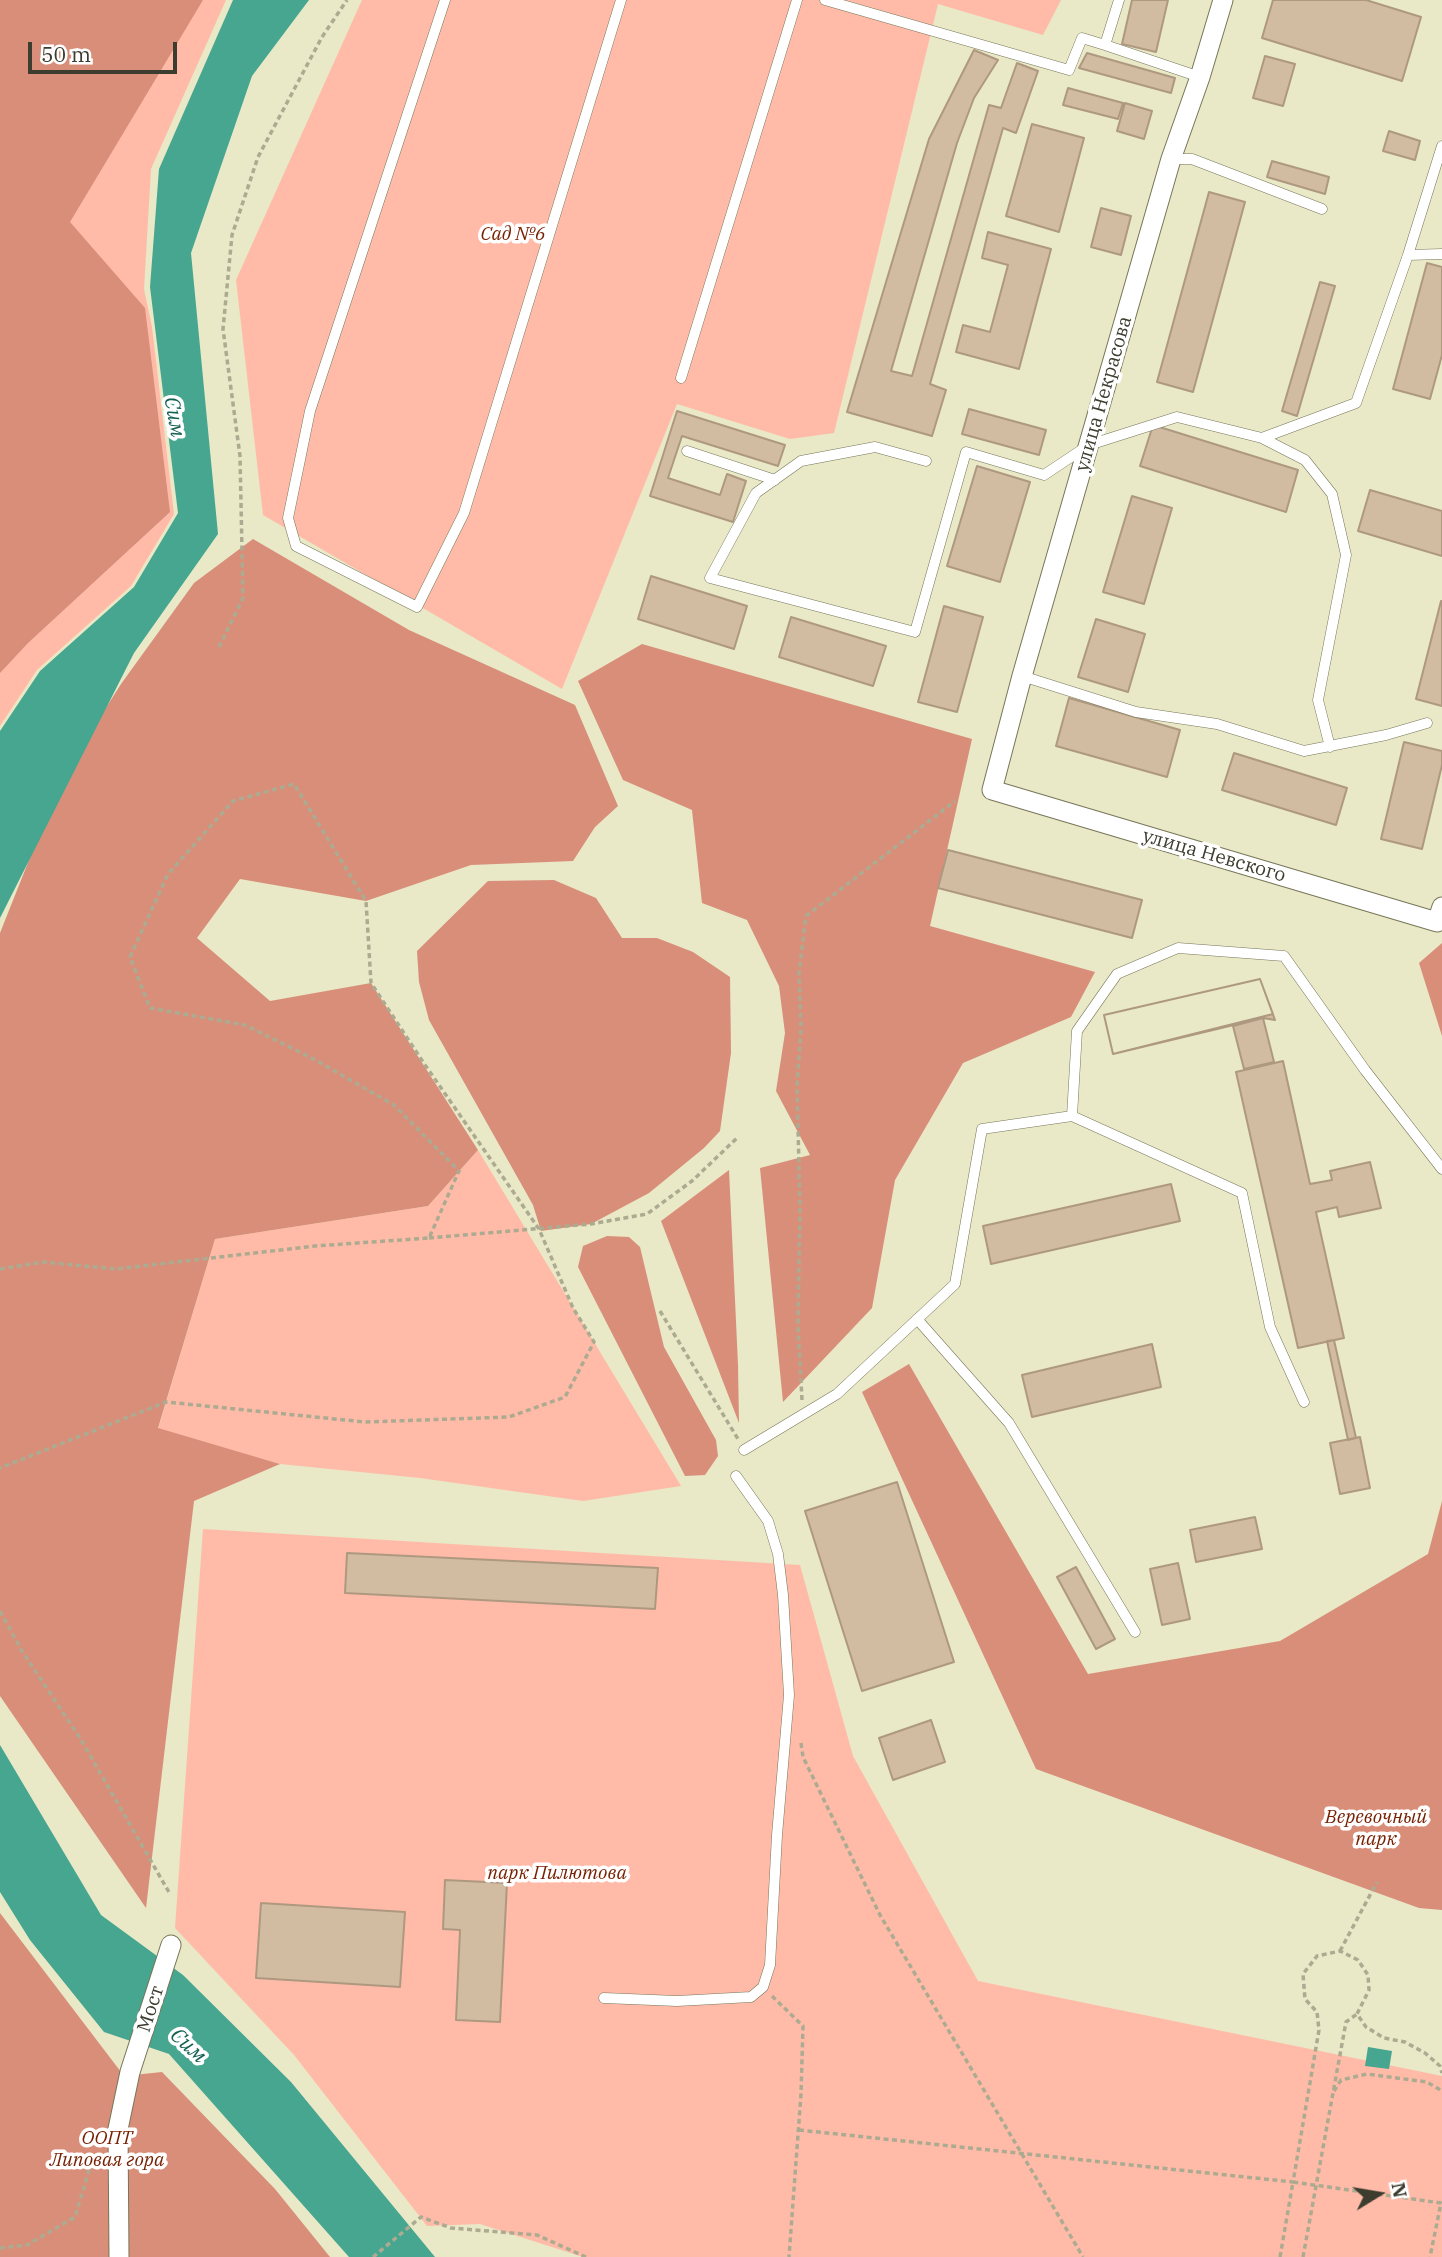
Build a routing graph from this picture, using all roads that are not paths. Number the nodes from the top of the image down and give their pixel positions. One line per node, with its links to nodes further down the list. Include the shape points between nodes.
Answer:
1 (445, 0): 2 (lane, via 310,411 288,518 296,546 417,607 464,513)
2 (621, 0)
3 (797, 0): 14 (lane)
4 (825, 0): 7 (lane, via 1069,70 1082,38)
5 (1119, 0): 7 (lane)
6 (1223, 0): 8 (street, улица Некрасова)
7 (1105, 45): 8 (lane)
8 (1200, 77): 10 (street, улица Некрасова)
9 (1442, 146): 13 (lane)
10 (1171, 159): 11 (lane, via 1192,159); 16 (street, улица Некрасова)
11 (1322, 209)
12 (1442, 254): 13 (lane)
13 (1408, 255): 15 (lane, via 1356,403)
14 (681, 378)
15 (1262, 438): 16 (lane, via 1177,417); 22 (lane, via 1305,460 1332,494 1346,555 1318,700)
16 (1089, 444): 19 (lane, via 1044,475 966,452 915,632 710,578 756,493); 20 (street, улица Некрасова)
17 (687, 451): 19 (lane)
18 (926, 461): 19 (lane, via 875,447 801,461)
19 (775, 480)
20 (1022, 676): 22 (lane, via 1136,712 1217,724 1304,751); 23 (street, улица Некрасова)
21 (1427, 723): 22 (lane)
22 (1330, 747)
23 (992, 790): 24 (street, улица Невского)
24 (1439, 914)
25 (1072, 1116): 26 (lane, via 1077,1031 1117,974 1178,948 1284,956 1364,1070); 27 (lane, via 982,1129 955,1284); 28 (lane, via 1242,1193 1270,1327)
26 (1442, 1169)
27 (917, 1319): 29 (lane, via 837,1394); 31 (lane, via 1009,1423)
28 (1304, 1402)
29 (744, 1450)
30 (736, 1476): 33 (lane, via 768,1521 778,1555 784,1607 789,1695 770,1965 763,1987 751,1997)
31 (1135, 1632)
32 (171, 1945): 34 (street, Мост, via 130,2072 118,2129)
33 (604, 1998)
34 (119, 2257)

